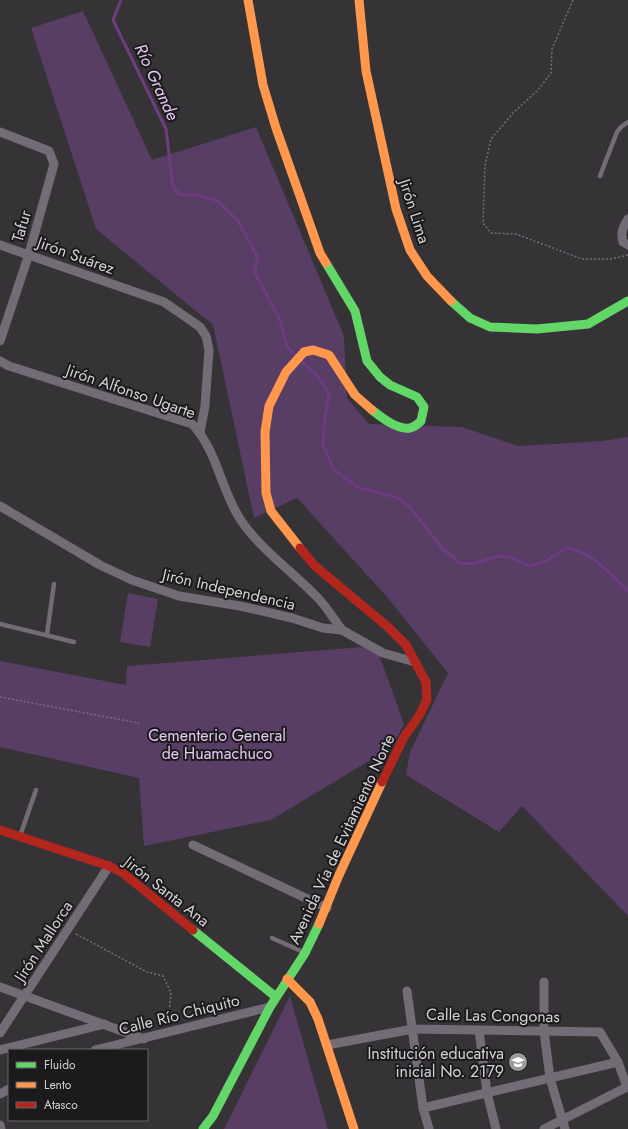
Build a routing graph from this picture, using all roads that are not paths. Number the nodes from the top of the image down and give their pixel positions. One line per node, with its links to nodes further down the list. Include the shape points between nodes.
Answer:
1 (248, 0): 20 (main road, Avenida Vía de Evitamiento Norte, via 263,85 320,254 355,310 367,361 380,377 390,385 417,397 424,407 421,421 412,428 403,428 381,417 355,394 329,355 313,350 304,352 286,372 269,406 265,432 266,493 270,511 315,566 388,627 406,645)
2 (359, 0): 10 (main road, Jirón Lima, via 366,71 386,169 410,250 427,276 470,318 490,327 537,329 588,324)
3 (628, 122): 5 (lane, via 617,132)
4 (0, 132): 9 (street, Tafur, via 49,151 54,164)
5 (600, 176)
6 (628, 219): 8 (street, via 621,232 621,238)
7 (0, 244): 9 (street, Jirón Suárez)
8 (628, 245)
9 (29, 254): 11 (street, Tafur); 13 (street, Jirón Suárez, via 164,302 200,327 206,336 209,350 205,406)
10 (628, 301)
11 (0, 341)
12 (0, 361): 13 (street, Jirón Alfonso Ugarte, via 192,424)
13 (200, 432): 17 (street, Jirón Alfonso Ugarte, via 242,521 252,534 316,595)
14 (0, 506): 17 (street, Jirón Independencia, via 100,565 162,591 240,606 323,628)
15 (54, 584): 18 (lane)
16 (0, 624): 18 (lane)
17 (342, 630): 20 (street, Jirón Independencia, via 383,653)
18 (47, 634): 19 (lane)
19 (74, 642)
20 (416, 662): 26 (main road, Avenida Vía de Evitamiento Norte, via 426,682 427,700 404,737 378,791 339,875)
21 (36, 790): 23 (lane)
22 (0, 830): 23 (main road, Jirón Santa Ana)
23 (20, 837): 25 (main road, Jirón Santa Ana)
24 (193, 845): 26 (street)
25 (109, 866): 33 (street, Jirón Mallorca); 34 (main road, Jirón Santa Ana, via 122,872)
26 (327, 908): 28 (main road, Avenida Vía de Evitamiento Norte)
27 (272, 938): 28 (lane)
28 (304, 953): 29 (main road, Avenida Vía de Evitamiento Norte)
29 (287, 980): 34 (main road, Avenida Vía de Evitamiento Norte); 42 (main road, via 310,1002)
30 (544, 982): 39 (street)
31 (0, 987): 33 (street)
32 (407, 991): 37 (street)
33 (26, 995): 36 (street); 40 (street, Jirón Mallorca)
34 (276, 997): 35 (main road, Avenida Vía de Evitamiento Norte)
35 (270, 1007): 41 (street, Calle Río Chiquito); 52 (main road, Avenida Vía de Evitamiento Norte, via 213,1116)
36 (106, 1024): 41 (street); 44 (street)
37 (413, 1029): 38 (street, Calle Las Congonas); 42 (street, Calle Las Congonas); 48 (street)
38 (479, 1030): 39 (street, Calle Las Congonas); 47 (street)
39 (544, 1031): 45 (street, Calle Las Congonas, via 600,1032); 46 (street)
40 (0, 1033)
41 (144, 1039): 43 (street, Calle Río Chiquito)
42 (327, 1045): 53 (main road)
43 (99, 1049)
44 (0, 1050)
45 (618, 1062): 46 (street); 50 (street, Calle Las Congonas, via 627,1087)
46 (550, 1078): 47 (street); 50 (street)
47 (487, 1093): 48 (street); 55 (street)
48 (423, 1108): 54 (street)
49 (0, 1125): 51 (street)
50 (564, 1125): 56 (street)
51 (1, 1129)
52 (203, 1129)
53 (354, 1129)
54 (429, 1129)
55 (496, 1129)
56 (544, 1129)

